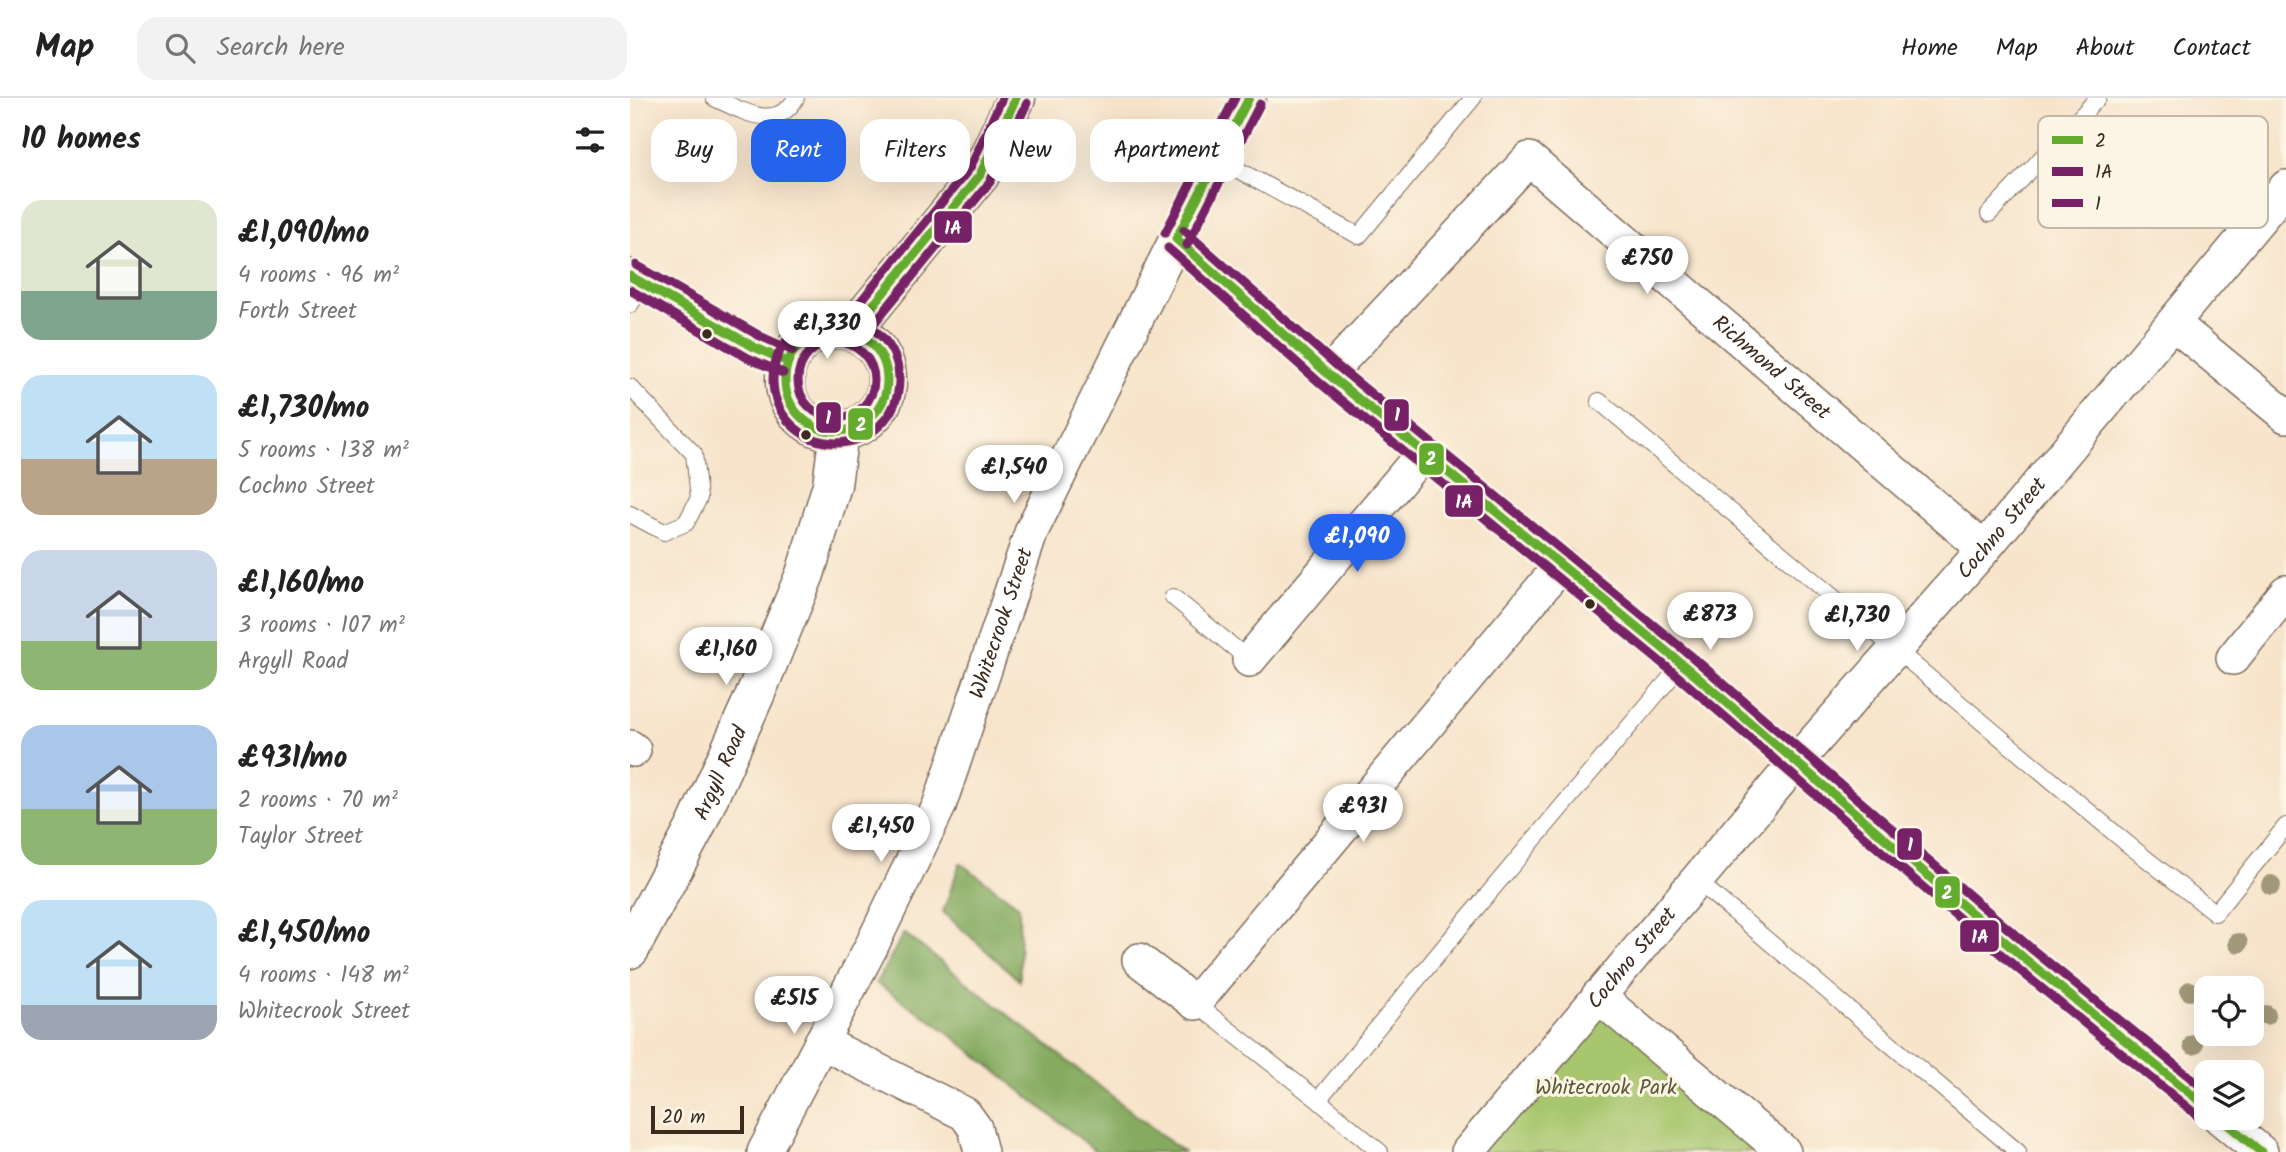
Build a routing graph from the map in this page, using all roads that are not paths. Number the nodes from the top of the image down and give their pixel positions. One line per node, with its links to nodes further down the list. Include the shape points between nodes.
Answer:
1 (714, 98): 2 (lane, via 752,116 773,116 789,110)
2 (796, 98)
3 (1016, 98): 19 (street, via 980,175)
4 (1249, 98): 8 (street, Whitecrook Street)
5 (1473, 98): 10 (lane, via 1359,236)
6 (2098, 98): 7 (lane)
7 (2081, 116)
8 (1238, 119)
9 (2038, 162): 14 (lane)
10 (1244, 173)
11 (1206, 182): 16 (street, Whitecrook Street)
12 (2284, 194): 13 (street, Cochno Street)
13 (2268, 213)
14 (1989, 214)
15 (2255, 228): 18 (street, Cochno Street)
16 (1176, 239): 21 (street); 43 (street, Whitecrook Street, via 1032,530 939,806)
17 (634, 288): 20 (street)
18 (2174, 324): 24 (street); 28 (street, Cochno Street)
19 (852, 331): 20 (street, via 832,328 814,334 797,346); 25 (street, via 869,341 881,356 887,376 875,413)
20 (788, 362): 25 (street, via 785,383 789,401 802,418 819,428)
21 (1328, 374): 26 (street); 28 (street, Richmond Street, via 1529,159)
22 (630, 387): 27 (lane, via 694,454 699,498 686,523 664,532)
23 (1599, 401): 32 (lane)
24 (2286, 416)
25 (839, 431): 39 (street, Argyll Road, via 832,485 805,574 695,828)
26 (1423, 453): 29 (street); 34 (street)
27 (630, 514)
28 (1984, 549): 32 (street, Cochno Street)
29 (1562, 564): 35 (street); 42 (street)
30 (2286, 592): 33 (street)
31 (1173, 597): 34 (lane)
32 (1897, 649): 36 (street, Cochno Street); 37 (lane, via 2215,913)
33 (2233, 658)
34 (1249, 660)
35 (1682, 664): 36 (street); 45 (lane)
36 (1796, 762): 38 (street, Cochno Street); 44 (street)
37 (2286, 826)
38 (1696, 880): 41 (street, Cochno Street); 52 (lane)
39 (630, 948)
40 (1139, 960): 42 (street)
41 (1598, 996): 50 (street, Cochno Street); 51 (street)
42 (1195, 1003): 45 (lane)
43 (821, 1042): 47 (street, Whitecrook Street); 48 (street, via 965,1114 975,1128)
44 (2194, 1097)
45 (1318, 1100): 49 (lane)
46 (2234, 1130): 53 (street)
47 (764, 1152)
48 (981, 1152)
49 (1380, 1152)
50 (1468, 1152)
51 (1784, 1152)
52 (2018, 1152)
53 (2261, 1152)

